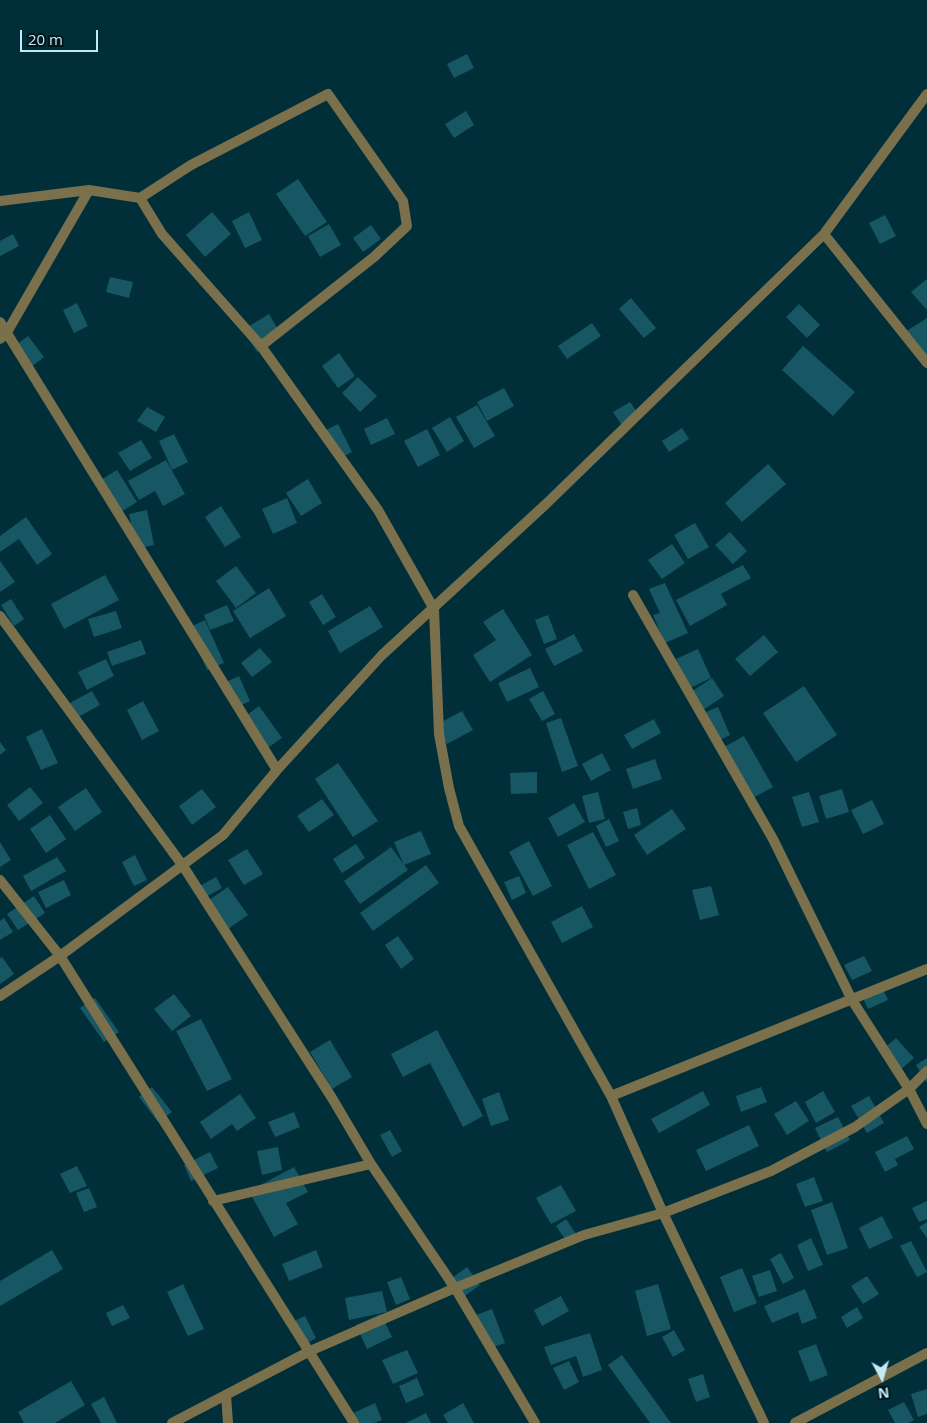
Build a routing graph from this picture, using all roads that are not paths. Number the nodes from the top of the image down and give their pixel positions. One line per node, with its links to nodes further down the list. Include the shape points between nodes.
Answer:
1 (927, 94): 5 (street)
2 (89, 190): 3 (street); 4 (street); 7 (street)
3 (140, 198): 8 (street, via 162,234); 8 (street, via 191,165 328,94 403,201 407,226 374,257)
4 (0, 200)
5 (824, 234): 9 (street); 11 (street)
6 (0, 322): 7 (street)
7 (3, 336): 13 (street)
8 (260, 346): 11 (street, via 378,510)
9 (927, 364)
10 (633, 595): 19 (street, via 773,838)
11 (434, 609): 13 (street, via 382,655); 22 (street, via 439,734 459,826)
12 (0, 616): 14 (street)
13 (278, 770): 14 (street, via 223,835)
14 (182, 866): 16 (street); 24 (street)
15 (0, 880): 16 (street)
16 (60, 956): 18 (street); 25 (street)
17 (927, 969): 19 (street)
18 (0, 996)
19 (852, 1000): 21 (street); 22 (street)
20 (927, 1072): 21 (street)
21 (909, 1089): 23 (street); 26 (street, via 855,1127 771,1171)
22 (611, 1096): 26 (street)
23 (927, 1124)
24 (371, 1164): 25 (street); 27 (street)
25 (213, 1201): 28 (street)
26 (663, 1213): 27 (street, via 584,1235); 35 (street)
27 (455, 1288): 28 (street); 34 (street)
28 (310, 1351): 30 (street); 33 (street)
29 (927, 1353): 36 (street)
30 (226, 1395): 31 (street); 32 (street)
31 (172, 1423)
32 (228, 1423)
33 (354, 1423)
34 (534, 1423)
35 (764, 1423)
36 (795, 1423)

